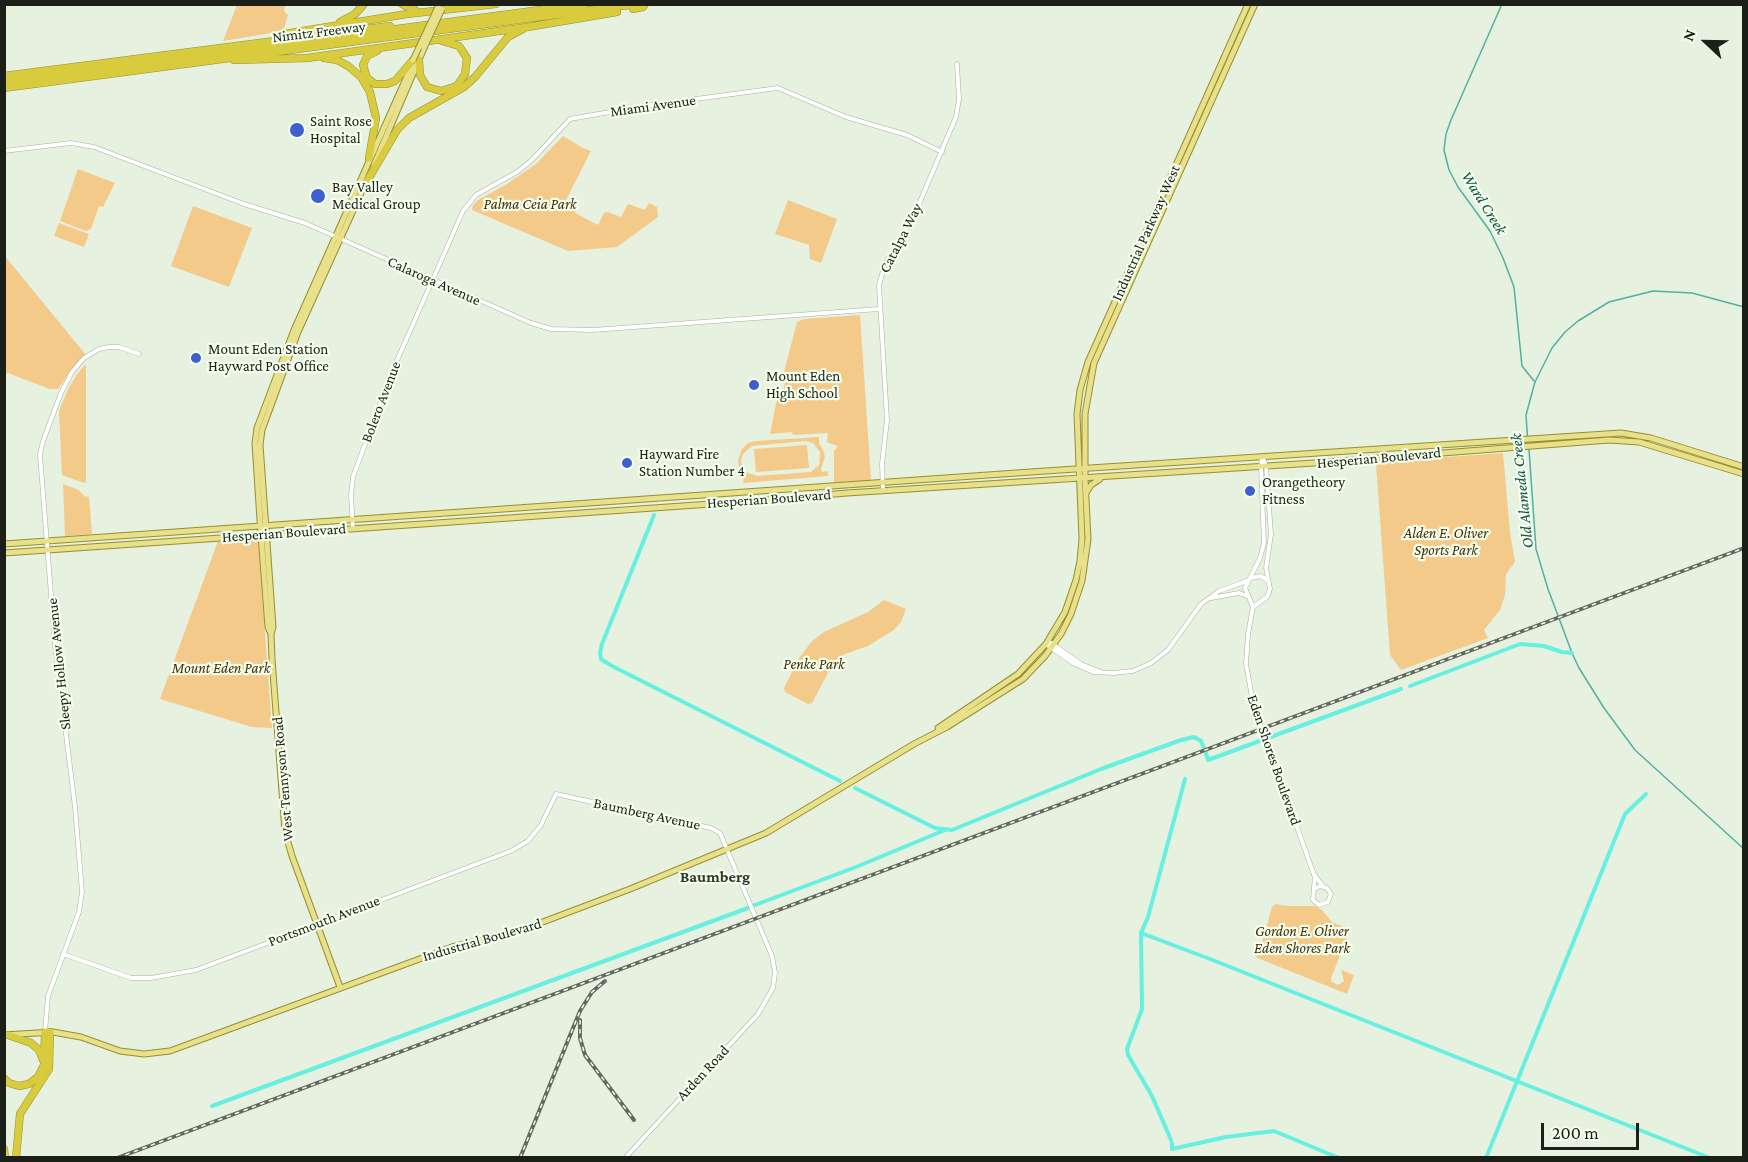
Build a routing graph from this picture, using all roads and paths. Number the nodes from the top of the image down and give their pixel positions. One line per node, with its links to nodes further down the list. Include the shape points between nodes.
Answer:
1 (364, 4): 14 (highway, via 355,14)
2 (402, 4): 12 (highway, via 414,10)
3 (483, 4): 13 (highway)
4 (496, 4): 13 (highway)
5 (550, 4): 17 (highway, Nimitz Freeway)
6 (585, 4): 24 (highway)
7 (637, 4): 11 (highway, Nimitz Freeway)
8 (645, 4): 15 (highway)
9 (1248, 4): 30 (main road, Industrial Parkway West)
10 (1255, 4): 30 (main road, Industrial Parkway West)
11 (624, 5): 19 (highway, Nimitz Freeway)
12 (440, 7): 13 (highway); 14 (highway); 21 (main road, West Tennyson Road, bridge); 21 (main road, West Tennyson Road, bridge)
13 (468, 9)
14 (330, 26): 17 (highway, via 272,36)
15 (528, 27): 16 (highway); 29 (highway, via 508,37 464,87 409,118 389,142)
16 (436, 40): 18 (highway); 21 (highway, via 455,44 465,53 467,67 460,82 446,91 427,87)
17 (265, 41): 23 (highway, Nimitz Freeway)
18 (400, 44): 20 (highway); 21 (highway, via 367,56 363,65 368,78 380,85 390,83)
19 (226, 58): 20 (highway); 25 (highway, Nimitz Freeway)
20 (308, 58): 28 (highway, via 329,58 342,63 365,84 376,118)
21 (416, 60): 28 (main road, West Tennyson Road); 29 (main road, West Tennyson Road)
22 (957, 64): 27 (street, Catalpa Way, via 956,117)
23 (4, 76)
24 (4, 81)
25 (4, 88)
26 (4, 152): 31 (street, Calaroga Avenue, via 67,143 88,145 244,204 300,220)
27 (942, 152): 32 (street, Miami Avenue, via 907,135 846,117 778,88 573,118 518,172 471,200); 33 (street, Catalpa Way, via 913,218 883,271)
28 (369, 158): 31 (main road, West Tennyson Road)
29 (366, 183): 31 (main road, West Tennyson Road)
30 (1164, 200): 42 (main road, Industrial Parkway West, via 1088,362 1077,414); 43 (main road, Industrial Parkway West, via 1094,363 1084,414)
31 (337, 238): 32 (street, Calaroga Avenue); 52 (main road, West Tennyson Road, via 294,330 257,428 255,443)
32 (432, 280): 33 (street, Calaroga Avenue, via 531,323 560,331); 51 (street, Bolero Avenue, via 393,368 353,477)
33 (879, 309): 48 (street, Catalpa Way, via 887,420)
34 (138, 354): 58 (street, Sleepy Hollow Avenue, via 119,347 99,349 72,372 40,455)
35 (1533, 442): 36 (main road, Hesperian Boulevard); 41 (main road, via 1630,434); 44 (main road, via 1630,440)
36 (1510, 444): 37 (main road, Hesperian Boulevard); 38 (main road, Hesperian Boulevard)
37 (1423, 447): 38 (main road); 39 (main road, Hesperian Boulevard)
38 (1414, 455): 40 (main road, Hesperian Boulevard)
39 (1262, 457): 40 (street); 43 (main road, Hesperian Boulevard)
40 (1264, 466): 45 (main road, Hesperian Boulevard); 54 (street); 55 (street)
41 (1743, 466)
42 (1078, 469): 43 (main road, Hesperian Boulevard); 46 (main road, Hesperian Boulevard); 47 (main road, Industrial Boulevard)
43 (1085, 469): 47 (main road, Industrial Boulevard)
44 (1743, 474)
45 (1102, 477): 47 (main road, Hesperian Boulevard); 50 (main road)
46 (950, 479): 48 (main road, Hesperian Boulevard); 49 (main road)
47 (1082, 479): 49 (main road, Hesperian Boulevard); 50 (main road, Industrial Boulevard); 66 (main road, Industrial Boulevard, via 1080,561 1068,604)
48 (883, 487): 49 (main road, Hesperian Boulevard); 51 (main road, Hesperian Boulevard); 53 (main road, Hesperian Boulevard)
49 (937, 487)
50 (1086, 495): 66 (main road, Industrial Boulevard, via 1088,539 1082,581 1071,614)
51 (353, 521): 52 (main road, Hesperian Boulevard); 53 (street, Bolero Avenue)
52 (264, 527): 56 (main road, West Tennyson Road); 58 (main road, Hesperian Boulevard)
53 (353, 529): 56 (main road, Hesperian Boulevard)
54 (1265, 534): 55 (street); 60 (street, via 1262,552)
55 (1271, 534): 61 (street)
56 (264, 535): 58 (main road, Hesperian Boulevard); 72 (main road, West Tennyson Road, via 285,832)
57 (4, 544): 58 (main road, Hesperian Boulevard)
58 (47, 545): 59 (main road, Hesperian Boulevard); 73 (street, Sleepy Hollow Avenue, via 82,892)
59 (4, 552)
60 (1249, 580): 61 (street, via 1258,575); 62 (street, via 1245,588); 63 (street)
61 (1268, 581): 64 (street, via 1270,591)
62 (1249, 597): 63 (street, via 1239,593); 64 (street); 65 (street, Eden Shores Boulevard)
63 (1210, 598): 66 (street, via 1195,610 1168,650 1133,671 1102,672)
64 (1261, 600): 65 (street)
65 (1253, 607): 69 (street, Eden Shores Boulevard, bridge, via 1246,664 1254,708)
66 (1050, 644): 68 (main road, Industrial Boulevard, via 1035,668 1014,686 770,831)
67 (556, 794): 68 (street, Baumberg Avenue, via 711,828 720,833); 72 (street, Portsmouth Avenue, via 541,825 528,841 511,851)
68 (728, 849): 74 (street, Baumberg Avenue, via 772,956); 75 (main road, Industrial Boulevard, via 547,921 452,946)
69 (1314, 875): 70 (street, Eden Shores Boulevard); 71 (street, Eden Shores Boulevard)
70 (1323, 886): 71 (street); 71 (street, via 1331,894 1324,905 1313,900)
71 (1314, 889)
72 (317, 925): 73 (street, Portsmouth Avenue, via 196,970 151,978 122,976); 75 (main road, West Tennyson Road)
73 (63, 954): 76 (street, Sleepy Hollow Avenue, via 46,1002)
74 (774, 984): 83 (street, Arden Road, via 758,1014)
75 (340, 987): 76 (main road, Industrial Boulevard, via 156,1053 120,1051 81,1037)
76 (48, 1032): 77 (main road, Industrial Boulevard); 78 (highway); 82 (highway, via 49,1069 20,1114)
77 (6, 1035): 78 (highway, via 31,1043)
78 (44, 1062): 79 (highway, via 38,1077 29,1084 13,1085)
79 (4, 1078)
80 (4, 1149): 81 (highway)
81 (5, 1158)
82 (16, 1158)
83 (625, 1158)

